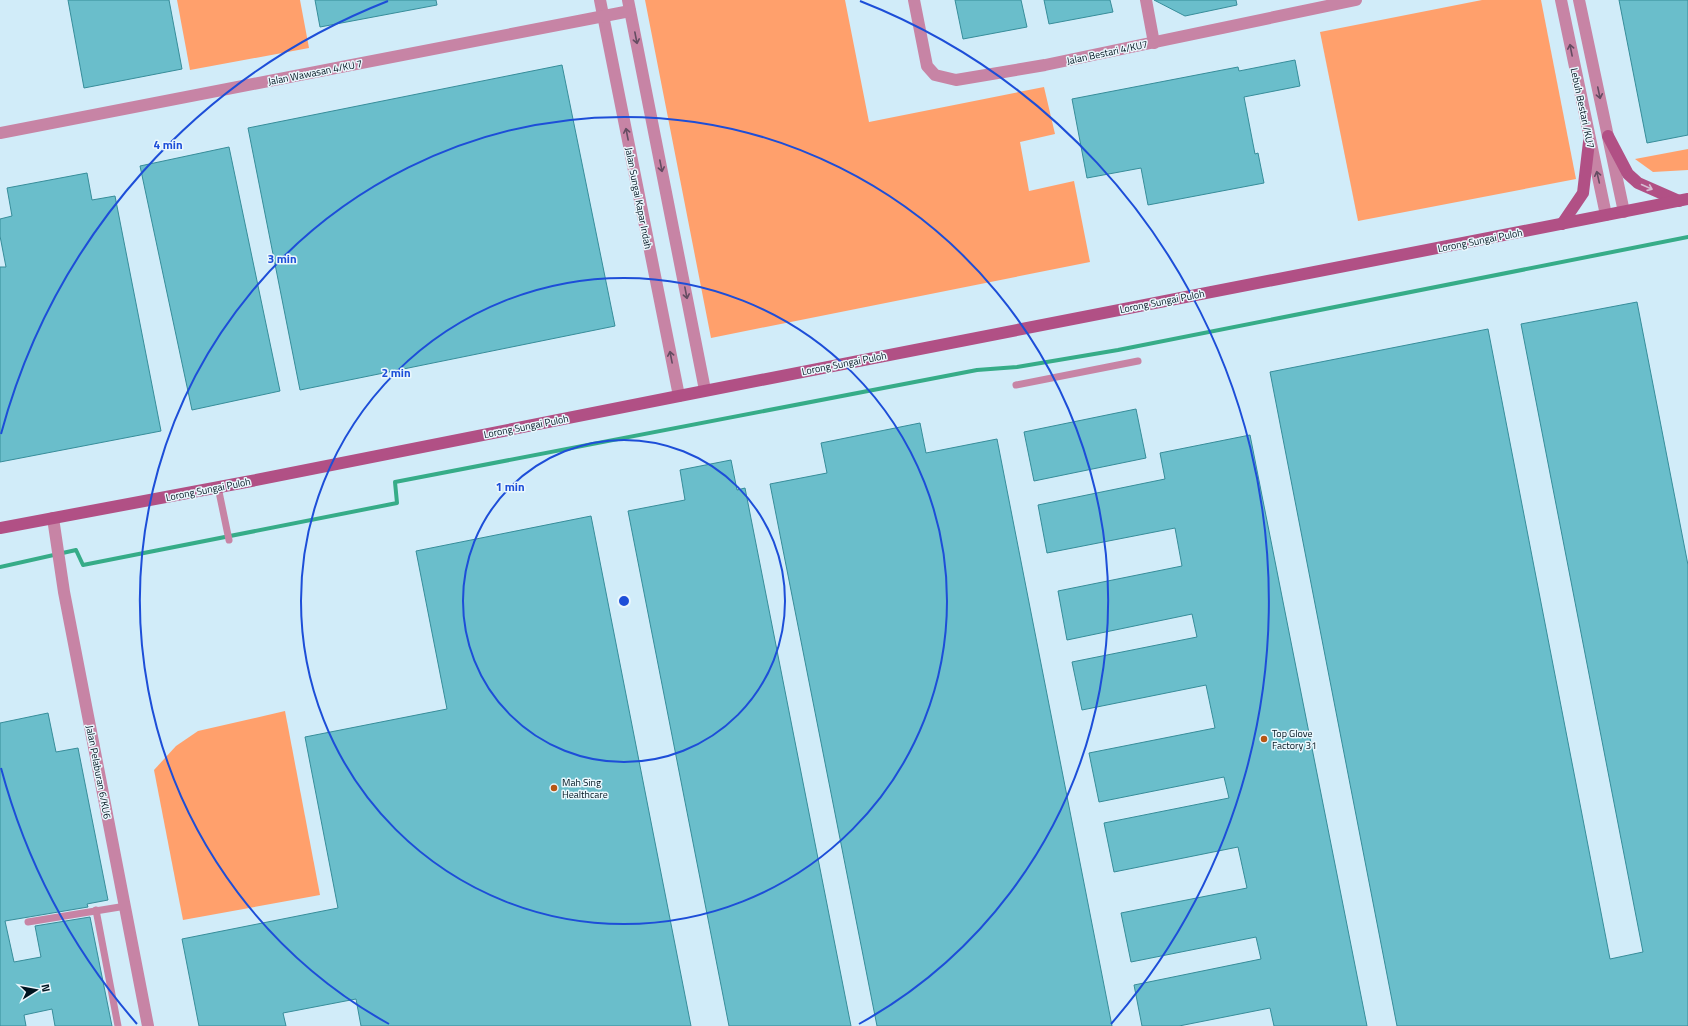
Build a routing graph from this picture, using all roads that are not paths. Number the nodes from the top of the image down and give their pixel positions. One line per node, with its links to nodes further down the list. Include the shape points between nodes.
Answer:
1 (600, 0): 8 (street, Jalan Sungai Kapar Indah)
2 (914, 0): 9 (street, Jalan Bestari 4/KU7, via 927,66 935,75 956,80)
3 (1146, 0): 9 (street)
4 (1356, 0): 9 (street, Jalan Bestari 4/KU7)
5 (1561, 0): 12 (street, Lebuh Bestari /KU7, one-way to 5)
6 (1579, 0): 11 (street, Lebuh Bestari /KU7, one-way to 11)
7 (629, 6): 8 (street, Jalan Wawasan 4/KU 7); 19 (street, one-way to 19)
8 (603, 17): 10 (street, Jalan Wawasan 4/KU 7); 20 (street, Jalan Sungai Kapar Indah, one-way to 8)
9 (1154, 43)
10 (0, 133)
11 (1608, 136): 13 (street, one-way to 13, via 1633,179); 14 (street, Lebuh Bestari /KU7)
12 (1590, 142): 15 (street, Lebuh Bestari /KU7, one-way to 12); 16 (street, via 1583,193)
13 (1683, 200): 14 (street, Lorong Sungai Puloh)
14 (1624, 212): 15 (street, Lorong Sungai Puloh)
15 (1606, 215): 16 (street, Lorong Sungai Puloh)
16 (1562, 224): 19 (street, Lorong Sungai Puloh)
17 (1138, 361): 18 (lane)
18 (1016, 385)
19 (705, 390): 20 (street, Lorong Sungai Puloh)
20 (679, 396): 21 (street, Lorong Sungai Puloh)
21 (218, 487): 22 (street, Lorong Sungai Puloh); 24 (lane)
22 (53, 518): 23 (street, Lorong Sungai Puloh); 25 (street, Jalan Pelaburan 6/KU6)
23 (0, 528)
24 (229, 540)
25 (126, 906): 26 (lane); 29 (street, Jalan Pelaburan 6/KU6)
26 (96, 910): 27 (lane); 28 (lane)
27 (28, 922)
28 (118, 1026)
29 (148, 1026)

